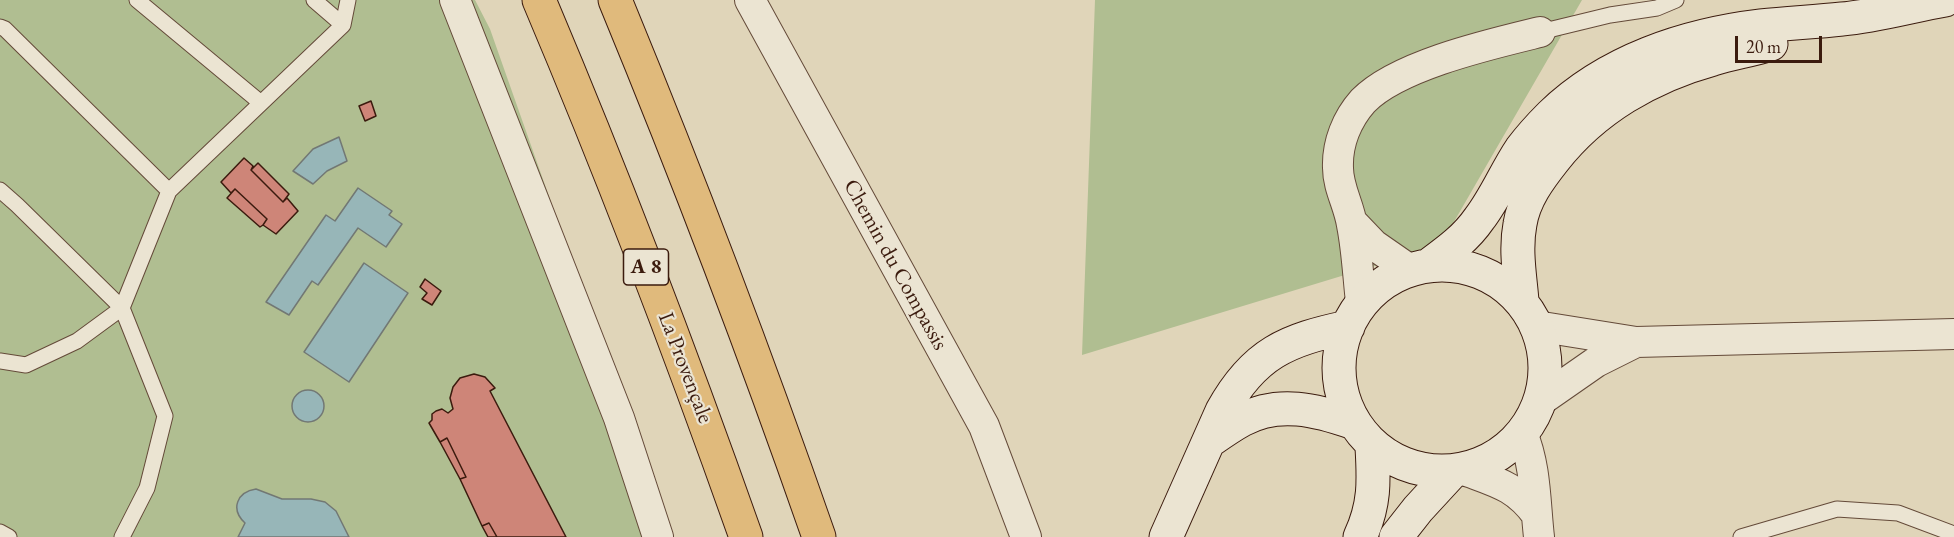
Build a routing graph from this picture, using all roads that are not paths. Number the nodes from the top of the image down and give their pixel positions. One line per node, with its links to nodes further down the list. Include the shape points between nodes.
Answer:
1 (137, 0): 14 (lane)
2 (314, 0): 11 (lane)
3 (348, 0): 11 (lane)
4 (455, 0): 35 (street, via 620,418)
5 (539, 0): 36 (highway, La Provençale / A 8, via 594,131)
6 (615, 0): 37 (highway, via 710,237)
7 (750, 0): 38 (street, Chemin du Compassis, via 984,426)
8 (1676, 0): 13 (lane, via 1657,8)
9 (1945, 0): 10 (main road)
10 (1845, 19): 18 (main road, via 1760,26 1684,41 1609,73 1569,99 1536,130 1478,221 1449,250); 21 (main road, via 1667,75 1596,116 1544,173 1523,209 1517,246)
11 (343, 25): 14 (lane)
12 (0, 27): 16 (lane)
13 (1540, 32): 17 (street, via 1427,65 1364,100 1352,115 1339,149 1340,185)
14 (261, 103): 16 (lane)
15 (0, 190): 19 (lane)
16 (169, 191): 19 (lane)
17 (1352, 222): 18 (street, via 1374,246); 20 (street)
18 (1420, 267): 20 (main road, via 1391,278); 21 (main road, via 1457,266 1477,271 1504,285)
19 (122, 308): 24 (lane, via 77,341 26,365); 34 (lane, via 165,416 147,488)
20 (1355, 314): 27 (main road, via 1340,358 1339,385 1346,407); 28 (main road, via 1262,360 1232,392)
21 (1529, 314): 23 (street); 25 (main road, via 1541,337 1544,355)
22 (1954, 334): 23 (street)
23 (1636, 342): 25 (street, via 1596,362)
24 (0, 361)
25 (1540, 400): 26 (main road)
26 (1522, 433): 29 (main road, via 1497,455); 30 (street, via 1529,450)
27 (1363, 435): 28 (main road, via 1311,411 1289,408 1243,419); 29 (main road, via 1389,457 1412,466); 40 (main road, via 1374,482 1373,499)
28 (1211, 440): 39 (main road)
29 (1459, 471): 30 (street, via 1517,492 1528,502); 41 (main road, via 1418,509)
30 (1538, 526)
31 (0, 532): 33 (lane)
32 (1954, 534): 42 (lane, via 1898,513 1837,509)
33 (9, 537)
34 (122, 537)
35 (658, 537)
36 (746, 537)
37 (819, 537)
38 (1026, 537)
39 (1166, 537)
40 (1360, 537)
41 (1396, 537)
42 (1741, 537)

